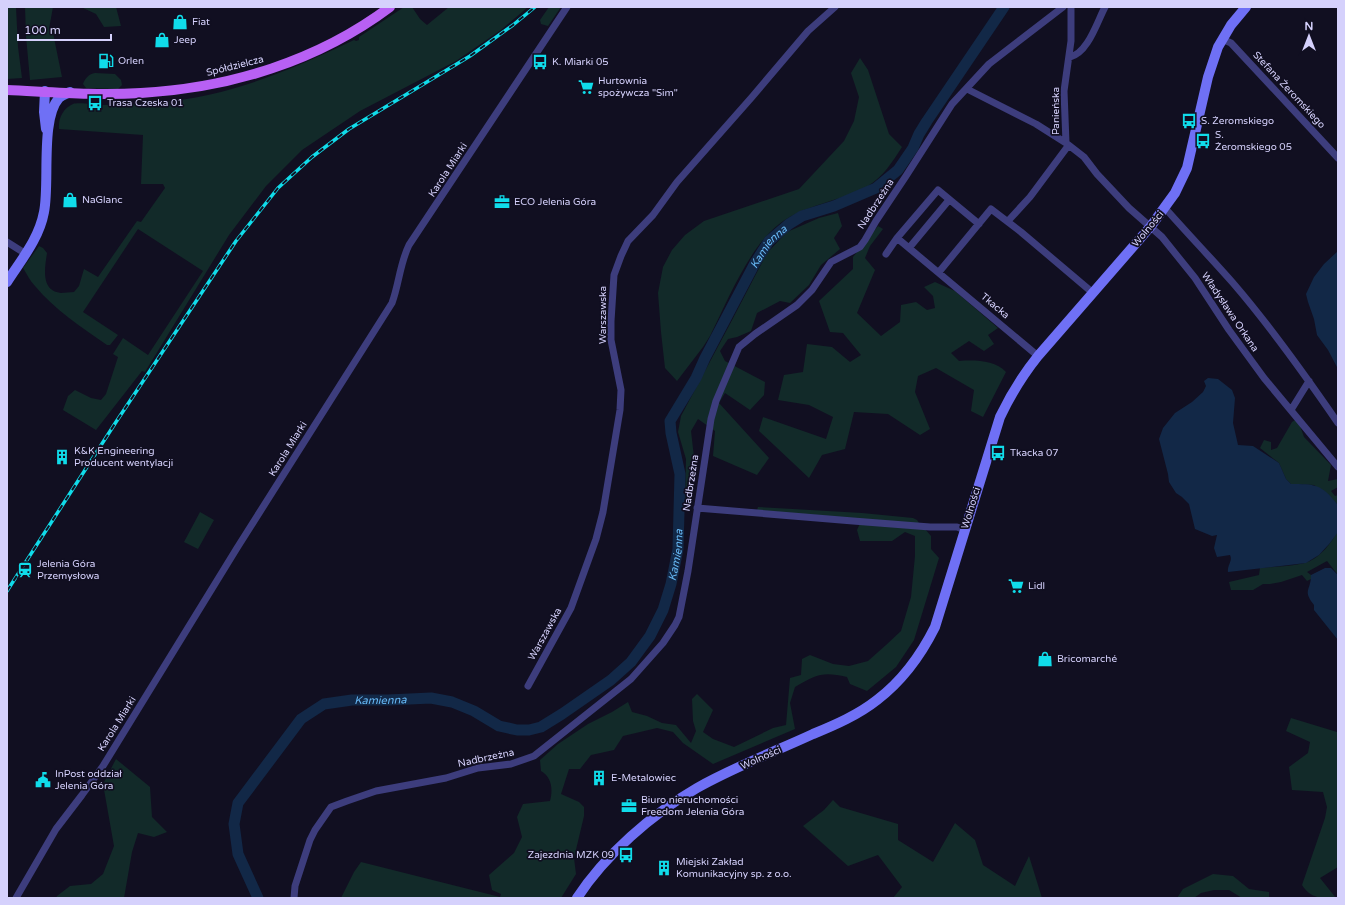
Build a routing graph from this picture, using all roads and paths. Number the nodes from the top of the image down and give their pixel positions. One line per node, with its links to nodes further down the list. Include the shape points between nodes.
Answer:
1 (390, 7): 13 (main road, Spółdzielcza, via 365,25 321,49 257,73 196,87 152,92)
2 (567, 7): 41 (street, Karola Miarki, via 410,245 404,256 392,303 103,766 56,829)
3 (835, 7): 40 (street, Warszawska, via 808,31 677,182 628,241 621,256 614,275 612,321 612,340 621,390 620,410 603,512 571,608)
4 (1063, 7): 10 (street, Nadbrzeżna, via 989,64)
5 (1071, 7): 9 (street, Panieńska)
6 (1105, 7): 9 (street, via 1086,45)
7 (1246, 7): 8 (street, Wolności)
8 (1222, 39): 18 (street, Stefana Żeromskiego, via 1231,43); 21 (street, Wolności, via 1208,77 1187,168 1179,187)
9 (1070, 57): 16 (street, Panieńska, via 1064,91)
10 (967, 89): 16 (street, via 1036,124); 38 (street, Nadbrzeżna, via 948,110 860,247 831,262 812,290 797,305 739,347 711,419)
11 (7, 90): 12 (main road, Spółdzielcza)
12 (45, 92): 13 (main road, Spółdzielcza); 14 (street, via 51,98); 15 (street)
13 (70, 92): 14 (street, via 59,98)
14 (52, 114): 15 (street)
15 (47, 135): 28 (street, via 44,212 38,232)
16 (1067, 144): 22 (street, via 1030,196); 24 (street, Panieńska, via 1084,157 1129,208)
17 (1338, 144): 18 (street)
18 (1331, 149): 19 (street, Stefana Żeromskiego)
19 (1338, 158)
20 (950, 200): 23 (street); 25 (street, via 938,190); 27 (street)
21 (1165, 208): 24 (street, Wolności); 34 (street, Władysława Orkana, via 1233,284)
22 (1008, 221): 23 (street, via 991,209); 32 (street)
23 (979, 224): 30 (street)
24 (1150, 226): 32 (street, Wolności); 35 (street, Władysława Orkana, via 1195,278 1229,330)
25 (897, 238): 27 (street, Tkacka); 29 (street)
26 (7, 242): 28 (street)
27 (909, 248): 30 (street, Tkacka)
28 (26, 254): 31 (street)
29 (886, 254)
30 (939, 272): 33 (street, Tkacka)
31 (7, 282)
32 (1092, 293): 33 (street, Wolności)
33 (1038, 356): 39 (street, Wolności, via 1021,377 1000,417)
34 (1309, 381): 35 (street); 36 (street, Władysława Orkana)
35 (1291, 410): 37 (street, Władysława Orkana)
36 (1338, 423)
37 (1338, 467)
38 (697, 508): 39 (street, via 912,526 957,527); 42 (street, Nadbrzeżna, via 678,617 663,644 631,678 537,753 524,760 376,791 331,807 310,840)
39 (965, 530): 43 (street, Wolności, via 934,627 925,646 894,685 857,713 731,771 674,802 651,818 606,861)
40 (528, 686)
41 (16, 898)
42 (294, 898)
43 (577, 898)

